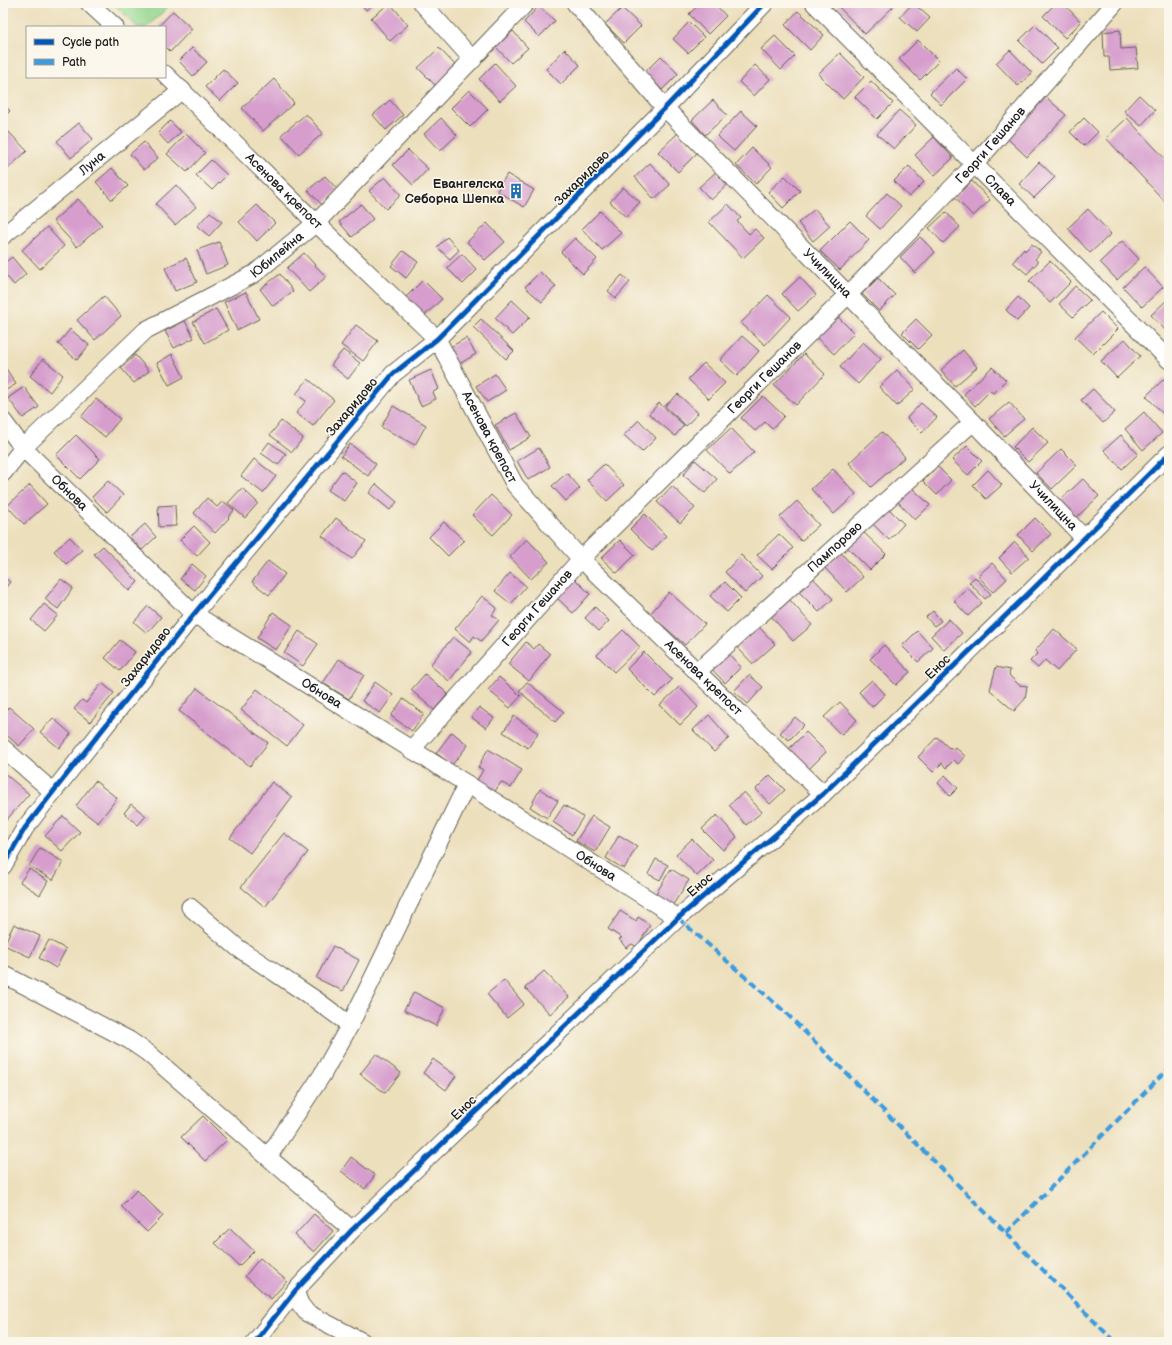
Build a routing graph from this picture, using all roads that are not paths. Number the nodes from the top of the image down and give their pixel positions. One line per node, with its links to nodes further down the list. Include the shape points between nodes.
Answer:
1 (89, 3): 8 (street)
2 (422, 3): 9 (street)
3 (526, 3): 9 (street, Юбилейна)
4 (575, 3): 12 (street, Училищна)
5 (765, 3): 12 (street, Захаридово)
6 (814, 3): 13 (street, Слава)
7 (1115, 3): 13 (street, Георги Гешанов)
8 (114, 26)
9 (473, 60): 14 (street, Юбилейна)
10 (166, 75): 11 (street, Асенова крепост)
11 (182, 90): 14 (street, Асенова крепост); 15 (street, Луна)
12 (665, 108): 16 (street, Училищна); 17 (street, Захаридово)
13 (974, 165): 16 (street, Георги Гешанов); 18 (street, Слава)
14 (316, 223): 17 (street, Асенова крепост); 21 (street, Юбилейна, via 254,274 146,330)
15 (3, 236)
16 (848, 295): 20 (street, Училищна); 25 (street, Георги Гешанов)
17 (437, 340): 25 (street, Асенова крепост, via 515,485); 26 (street, Захаридово, via 393,374)
18 (1169, 360)
19 (3, 421): 21 (street, Обнова)
20 (973, 422): 24 (street, Училищна); 27 (street, Пампорово)
21 (23, 448): 23 (street, Юбилейна); 26 (street, Обнова)
22 (1169, 454): 24 (street, Енос)
23 (3, 473)
24 (1084, 538): 32 (street, Енос)
25 (581, 559): 27 (street, Асенова крепост); 29 (street, Георги Гешанов)
26 (194, 614): 29 (street, Обнова); 31 (street, Захаридово)
27 (697, 672): 32 (street, Асенова крепост)
28 (3, 748): 31 (street)
29 (411, 750): 30 (street, Обнова)
30 (467, 784): 35 (street, Обнова); 37 (street)
31 (53, 792): 33 (street, Захаридово, via 25,828)
32 (823, 794): 35 (street, Енос)
33 (3, 866)
34 (190, 907): 37 (street, via 238,948)
35 (678, 918): 39 (street, Енос)
36 (3, 974): 38 (street, via 148,1052)
37 (350, 1025): 38 (street, via 322,1075)
38 (268, 1157): 39 (street)
39 (352, 1230): 40 (street, Енос)
40 (295, 1291): 41 (street, Енос); 42 (street, via 307,1313)
41 (255, 1342)
42 (363, 1342)

